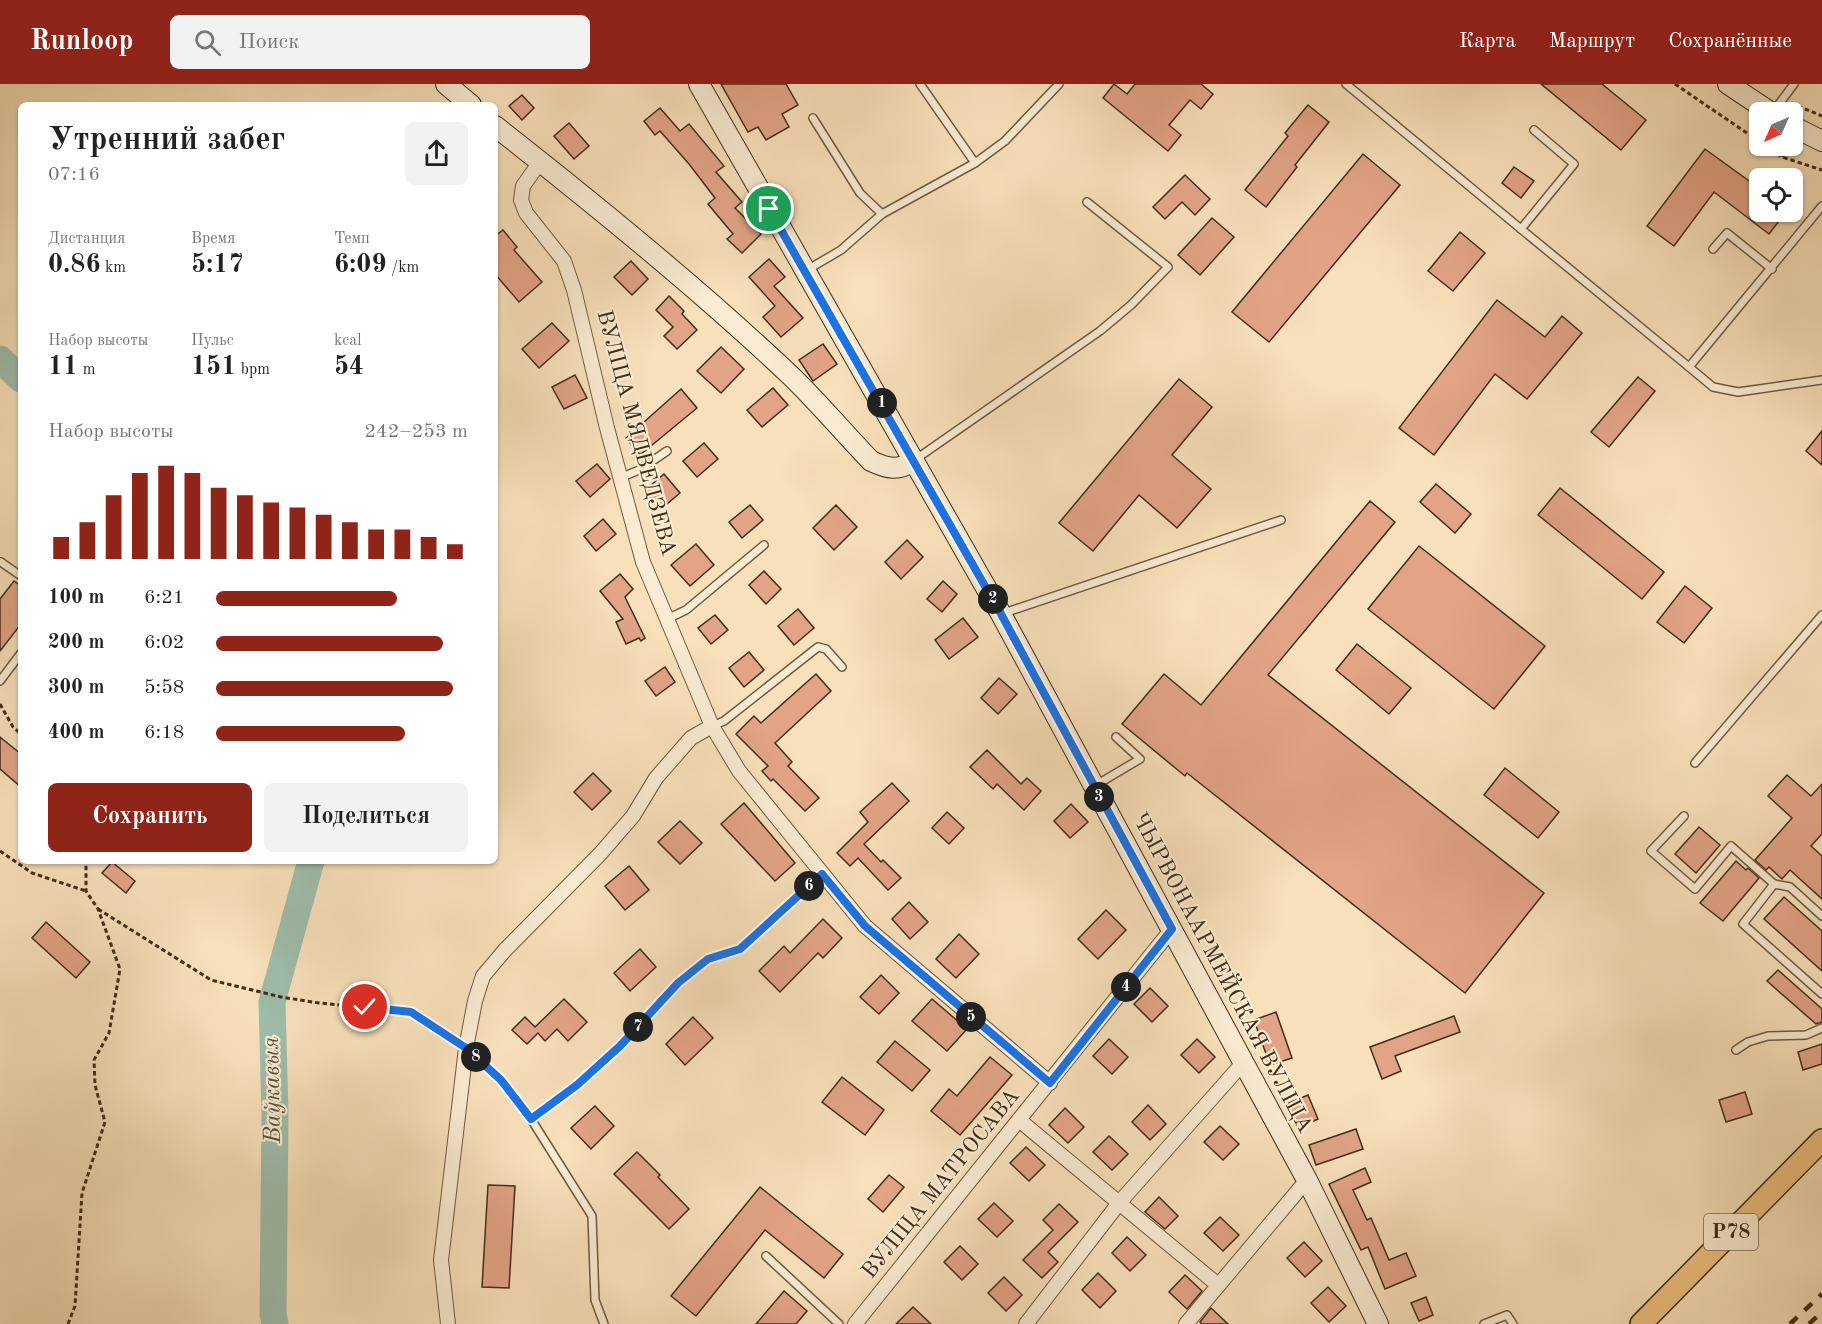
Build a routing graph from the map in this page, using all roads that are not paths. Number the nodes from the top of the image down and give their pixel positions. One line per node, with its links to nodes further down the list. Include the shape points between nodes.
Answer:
1 (446, 84): 8 (street)
2 (699, 84): 24 (street, ЧЫРВОНААРМЕЙСКАЯ ВУЛІЦА)
3 (920, 84): 17 (lane)
4 (1059, 84): 17 (lane, via 1005,141)
5 (1346, 84): 21 (lane)
6 (1728, 84): 9 (street)
7 (1794, 84): 10 (lane)
8 (467, 102)
9 (1756, 102)
10 (1779, 102)
11 (813, 118): 20 (lane, via 860,193)
12 (498, 128): 16 (street)
13 (1534, 130): 21 (lane, via 1574,164)
14 (1803, 132): 15 (street)
15 (1822, 141)
16 (540, 162): 28 (street, via 625,230 790,376 871,461 896,469); 29 (street, ВУЛІЦА МЯДВЕДЗЕВА, via 523,186 521,200 526,213 564,261)
17 (975, 163): 20 (lane)
18 (1087, 202): 28 (lane, via 1168,267 1100,331)
19 (1822, 206): 23 (lane)
20 (882, 214): 24 (lane, via 841,250)
21 (1521, 229): 25 (lane)
22 (1713, 249): 23 (lane, via 1727,233)
23 (1772, 269): 25 (lane)
24 (805, 271): 28 (street, ЧЫРВОНААРМЕЙСКАЯ ВУЛІЦА)
25 (1689, 367): 26 (lane, via 1713,387 1738,392)
26 (1822, 380)
27 (667, 451): 29 (lane)
28 (914, 461): 34 (street, ЧЫРВОНААРМЕЙСКАЯ ВУЛІЦА)
29 (620, 478): 36 (street, ВУЛІЦА МЯДВЕДЗЕВА, via 643,562)
30 (1281, 520): 34 (lane)
31 (764, 545): 36 (lane, via 686,610)
32 (1, 562): 33 (lane)
33 (18, 574)
34 (1001, 614): 43 (street, ЧЫРВОНААРМЕЙСКАЯ ВУЛІЦА)
35 (1822, 615): 42 (lane)
36 (667, 619): 40 (street, ВУЛІЦА МЯДВЕДЗЕВА)
37 (18, 657): 39 (lane)
38 (842, 667): 40 (lane, via 826,649 818,647 724,721)
39 (0, 681)
40 (712, 726): 45 (street, ВУЛІЦА МЯДВЕДЗЕВА, via 739,771); 51 (street, via 691,738 600,854 483,976)
41 (1116, 737): 43 (lane, via 1140,759)
42 (1695, 764)
43 (1094, 787): 48 (street, ЧЫРВОНААРМЕЙСКАЯ ВУЛІЦА)
44 (1684, 816): 46 (lane, via 1651,851 1695,889 1731,846)
45 (822, 874): 54 (street, ВУЛІЦА МЯДВЕДЗЕВА, via 865,926); 55 (lane, via 740,949 708,959 678,983 620,1046)
46 (1774, 884): 47 (lane, via 1790,887); 49 (lane, via 1743,924)
47 (1822, 916)
48 (1172, 929): 53 (street, ЧЫРВОНААРМЕЙСКАЯ ВУЛІЦА); 54 (street, ВУЛІЦА МАТРОСАВА)
49 (1822, 994)
50 (1822, 1028): 52 (lane, via 1806,1035 1768,1036)
51 (466, 1048): 55 (lane, via 501,1080); 62 (street, via 441,1260)
52 (1736, 1050)
53 (1243, 1063): 58 (street, ЧЫРВОНААРМЕЙСКАЯ ВУЛІЦА); 59 (street)
54 (1050, 1083): 56 (street, ВУЛІЦА МАТРОСАВА)
55 (531, 1119): 63 (lane, via 592,1216 595,1300)
56 (1019, 1120): 59 (street); 65 (street, ВУЛІЦА МАТРОСАВА)
57 (1822, 1140): 71 (main road, Р78)
58 (1307, 1180): 61 (street); 68 (street, ЧЫРВОНААРМЕЙСКАЯ ВУЛІЦА)
59 (1119, 1203): 61 (street); 66 (street)
60 (766, 1256): 64 (lane)
61 (1218, 1285): 67 (street)
62 (448, 1324)
63 (604, 1324)
64 (839, 1324)
65 (855, 1324)
66 (1026, 1324)
67 (1186, 1324)
68 (1378, 1324)
69 (1484, 1324): 70 (lane, via 1507,1315)
70 (1513, 1324)
71 (1641, 1324)

